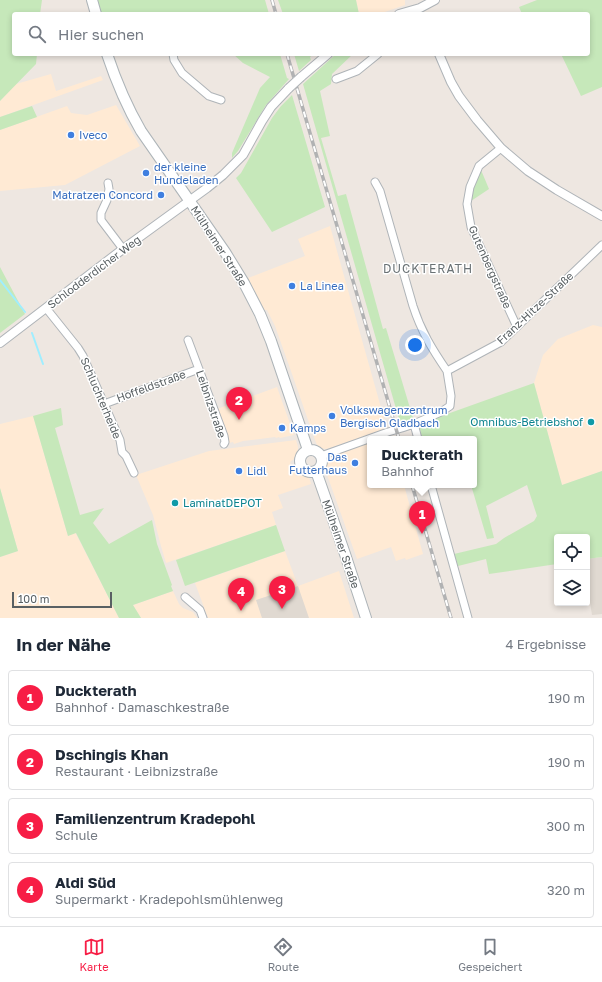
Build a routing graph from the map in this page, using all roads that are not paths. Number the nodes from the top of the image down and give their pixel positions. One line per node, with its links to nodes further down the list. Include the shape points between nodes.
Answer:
1 (92, 0): 4 (main road)
2 (436, 0): 3 (street)
3 (421, 11)
4 (95, 12)
5 (108, 56): 15 (main road, Mülheimer Straße, via 133,118)
6 (173, 56): 11 (street, via 182,73 209,96)
7 (326, 56): 15 (street, Schlodderdicher Weg, bridge, via 271,107 243,154 223,175)
8 (376, 56): 10 (street, via 357,71)
9 (440, 56): 12 (street, via 450,82 459,96)
10 (336, 79)
11 (221, 100)
12 (501, 148): 16 (street, via 528,171); 20 (street, Gutenbergstraße, via 479,166 470,187 467,204 471,227)
13 (375, 182): 24 (street, via 418,321)
14 (108, 183): 18 (street, via 107,200 101,213 101,220)
15 (189, 201): 18 (street, Schlodderdicher Weg); 31 (main road, Mülheimer Straße, via 238,272 259,313 283,374)
16 (602, 216)
17 (602, 245): 20 (street, Franz-Hitze-Straße)
18 (123, 250): 19 (street, Schlodderdicher Weg)
19 (46, 308): 22 (street, Schlodderdicher Weg); 25 (street, Schluchterheide, via 83,356)
20 (517, 327): 24 (street, Franz-Hitze-Straße, via 501,342)
21 (188, 340): 23 (street, Leibnizstraße)
22 (0, 343)
23 (199, 368): 25 (street, Hoffeldstraße); 30 (street, Leibnizstraße, via 224,436)
24 (447, 371): 26 (street, via 450,406)
25 (104, 404): 34 (street, Schluchterheide, via 119,437 122,452)
26 (414, 424): 27 (street); 28 (street)
27 (377, 436)
28 (417, 436)
29 (367, 440): 32 (street)
30 (224, 444)
31 (308, 450): 32 (main road); 33 (main road, via 300,458 301,465 309,472)
32 (321, 456): 33 (main road, via 321,466)
33 (316, 471): 38 (main road, Mülheimer Straße)
34 (134, 473)
35 (432, 488): 39 (street)
36 (185, 597): 37 (street, via 200,610)
37 (203, 618)
38 (366, 618)
39 (468, 618)

